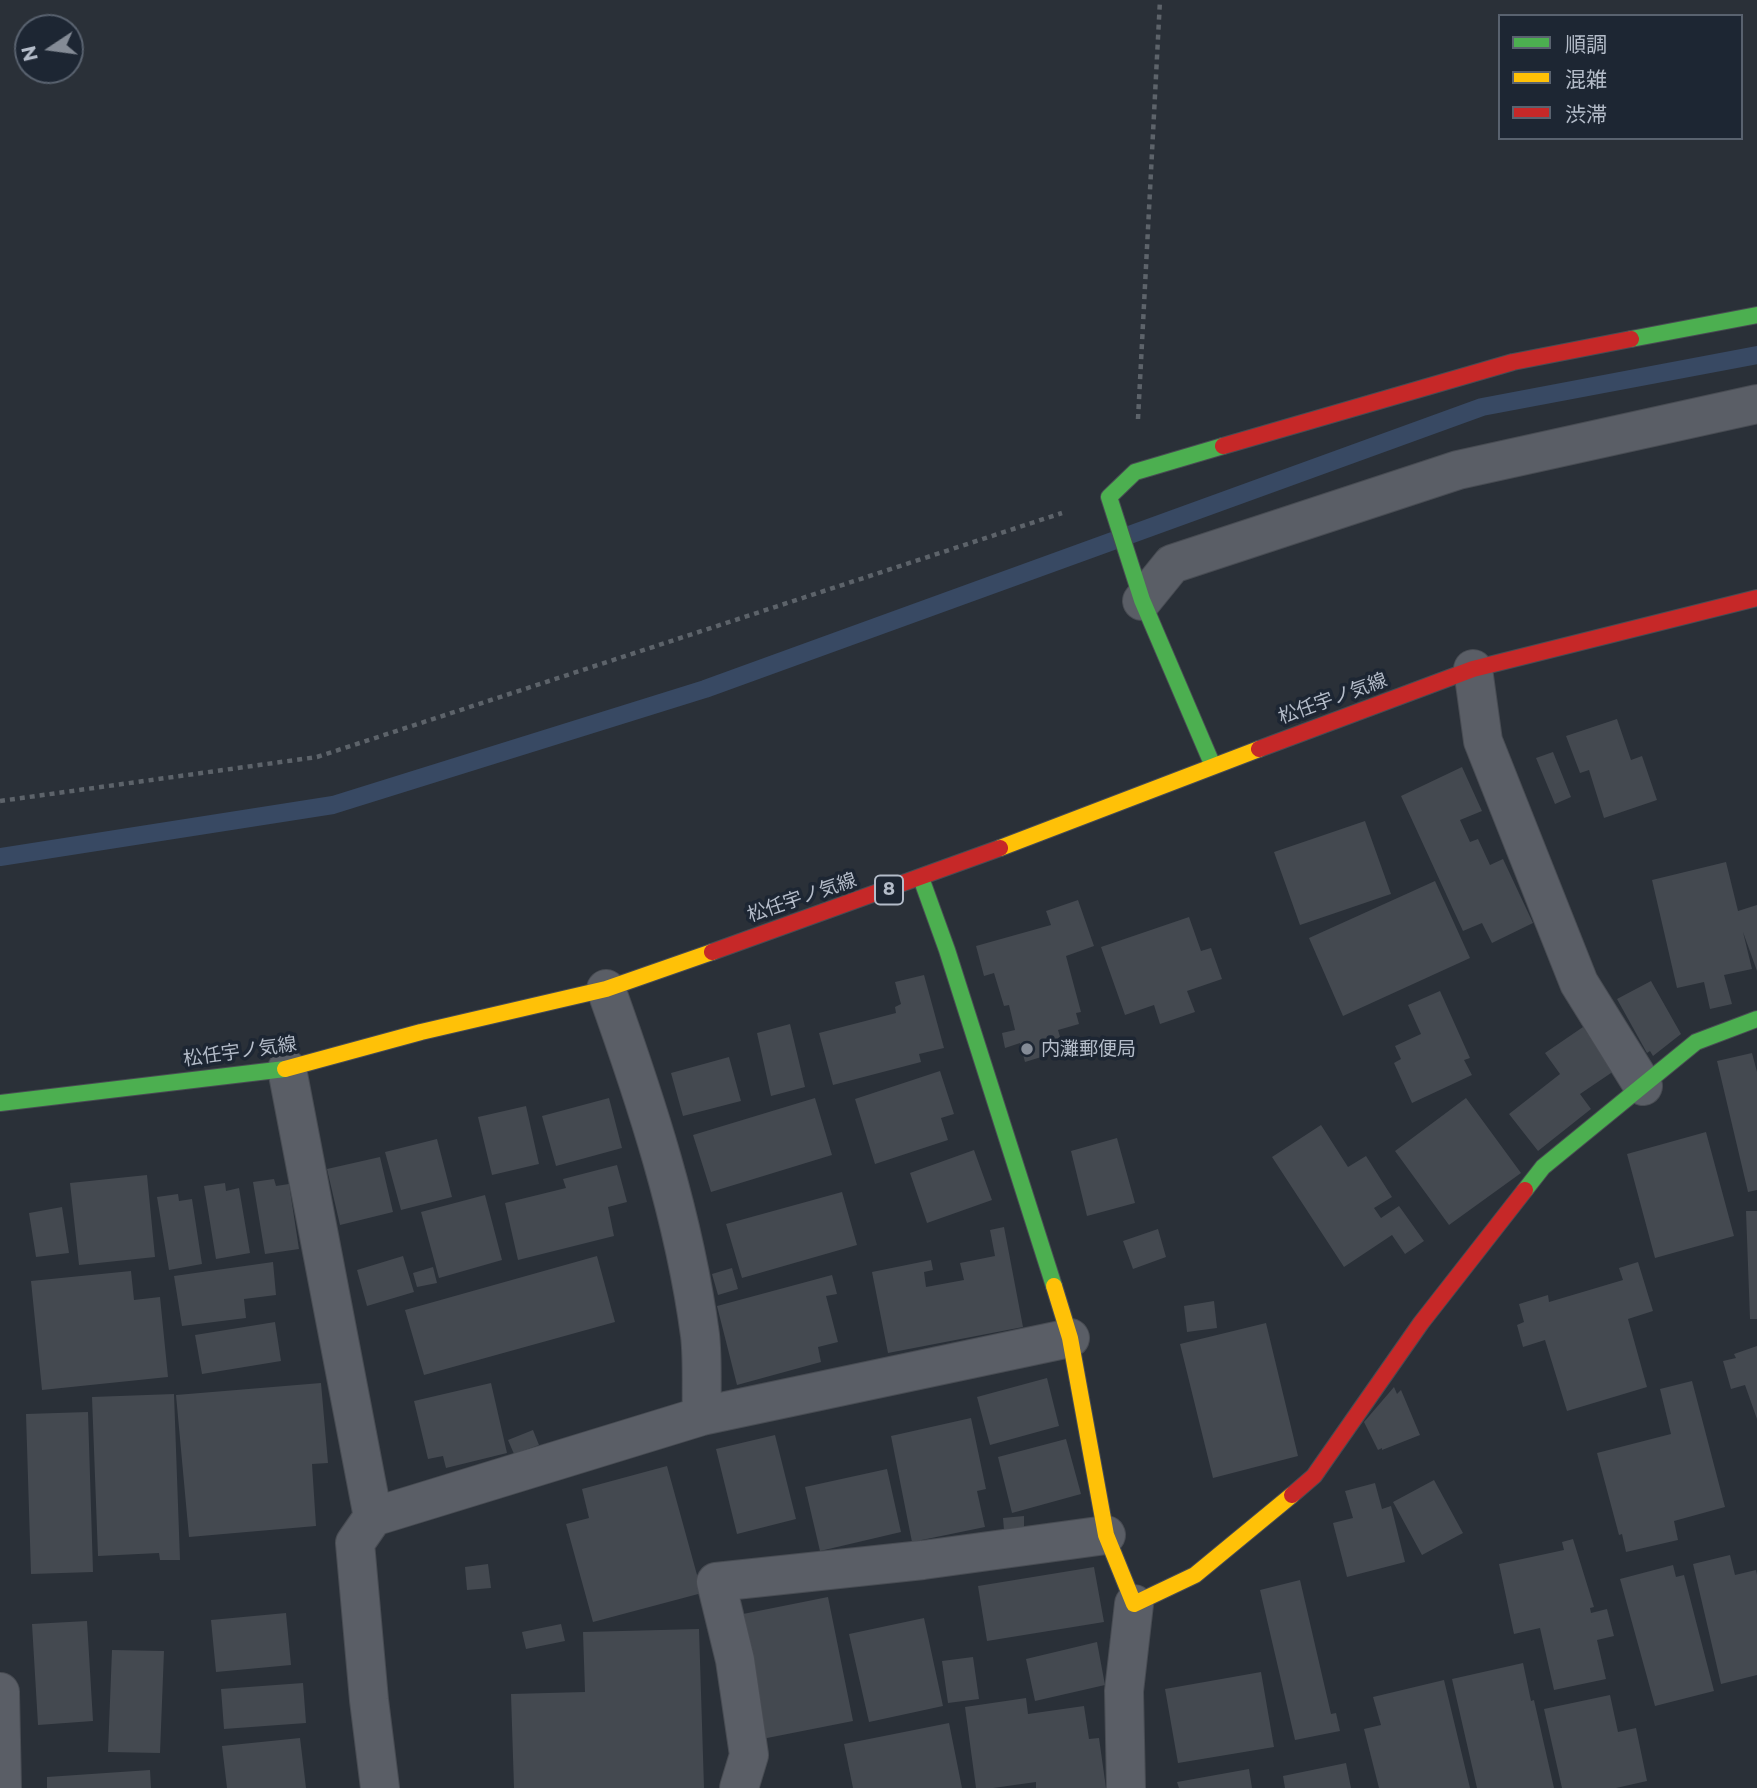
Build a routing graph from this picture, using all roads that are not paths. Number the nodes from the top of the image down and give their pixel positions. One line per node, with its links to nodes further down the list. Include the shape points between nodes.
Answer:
1 (1757, 315): 3 (street, via 1513,362 1135,472 1109,497)
2 (1757, 404): 3 (street, via 1458,470 1172,564)
3 (1136, 587): 6 (street)
4 (1757, 598): 5 (street, 松任宇ノ気線 / 8)
5 (1473, 669): 6 (street, 松任宇ノ気線 / 8); 11 (street, via 1483,741 1574,971)
6 (1213, 766): 7 (street, 松任宇ノ気線 / 8)
7 (921, 878): 8 (street, 松任宇ノ気線 / 8); 13 (street)
8 (606, 989): 10 (street, 松任宇ノ気線 / 8); 14 (street, via 642,1092 678,1222 700,1337)
9 (1757, 1019): 11 (street, via 1696,1042)
10 (287, 1069): 12 (street, 松任宇ノ気線 / 8); 15 (street)
11 (1643, 1086): 17 (street, via 1543,1167 1421,1323 1314,1476 1195,1575)
12 (0, 1104)
13 (1070, 1339): 14 (street); 16 (street)
14 (702, 1416): 15 (street)
15 (373, 1517): 20 (street, via 355,1543)
16 (1106, 1535): 17 (street); 21 (street, via 716,1581 735,1660 749,1755)
17 (1134, 1604): 22 (street, via 1125,1691)
18 (0, 1692): 19 (street)
19 (2, 1788)
20 (380, 1788)
21 (739, 1788)
22 (1126, 1788)

